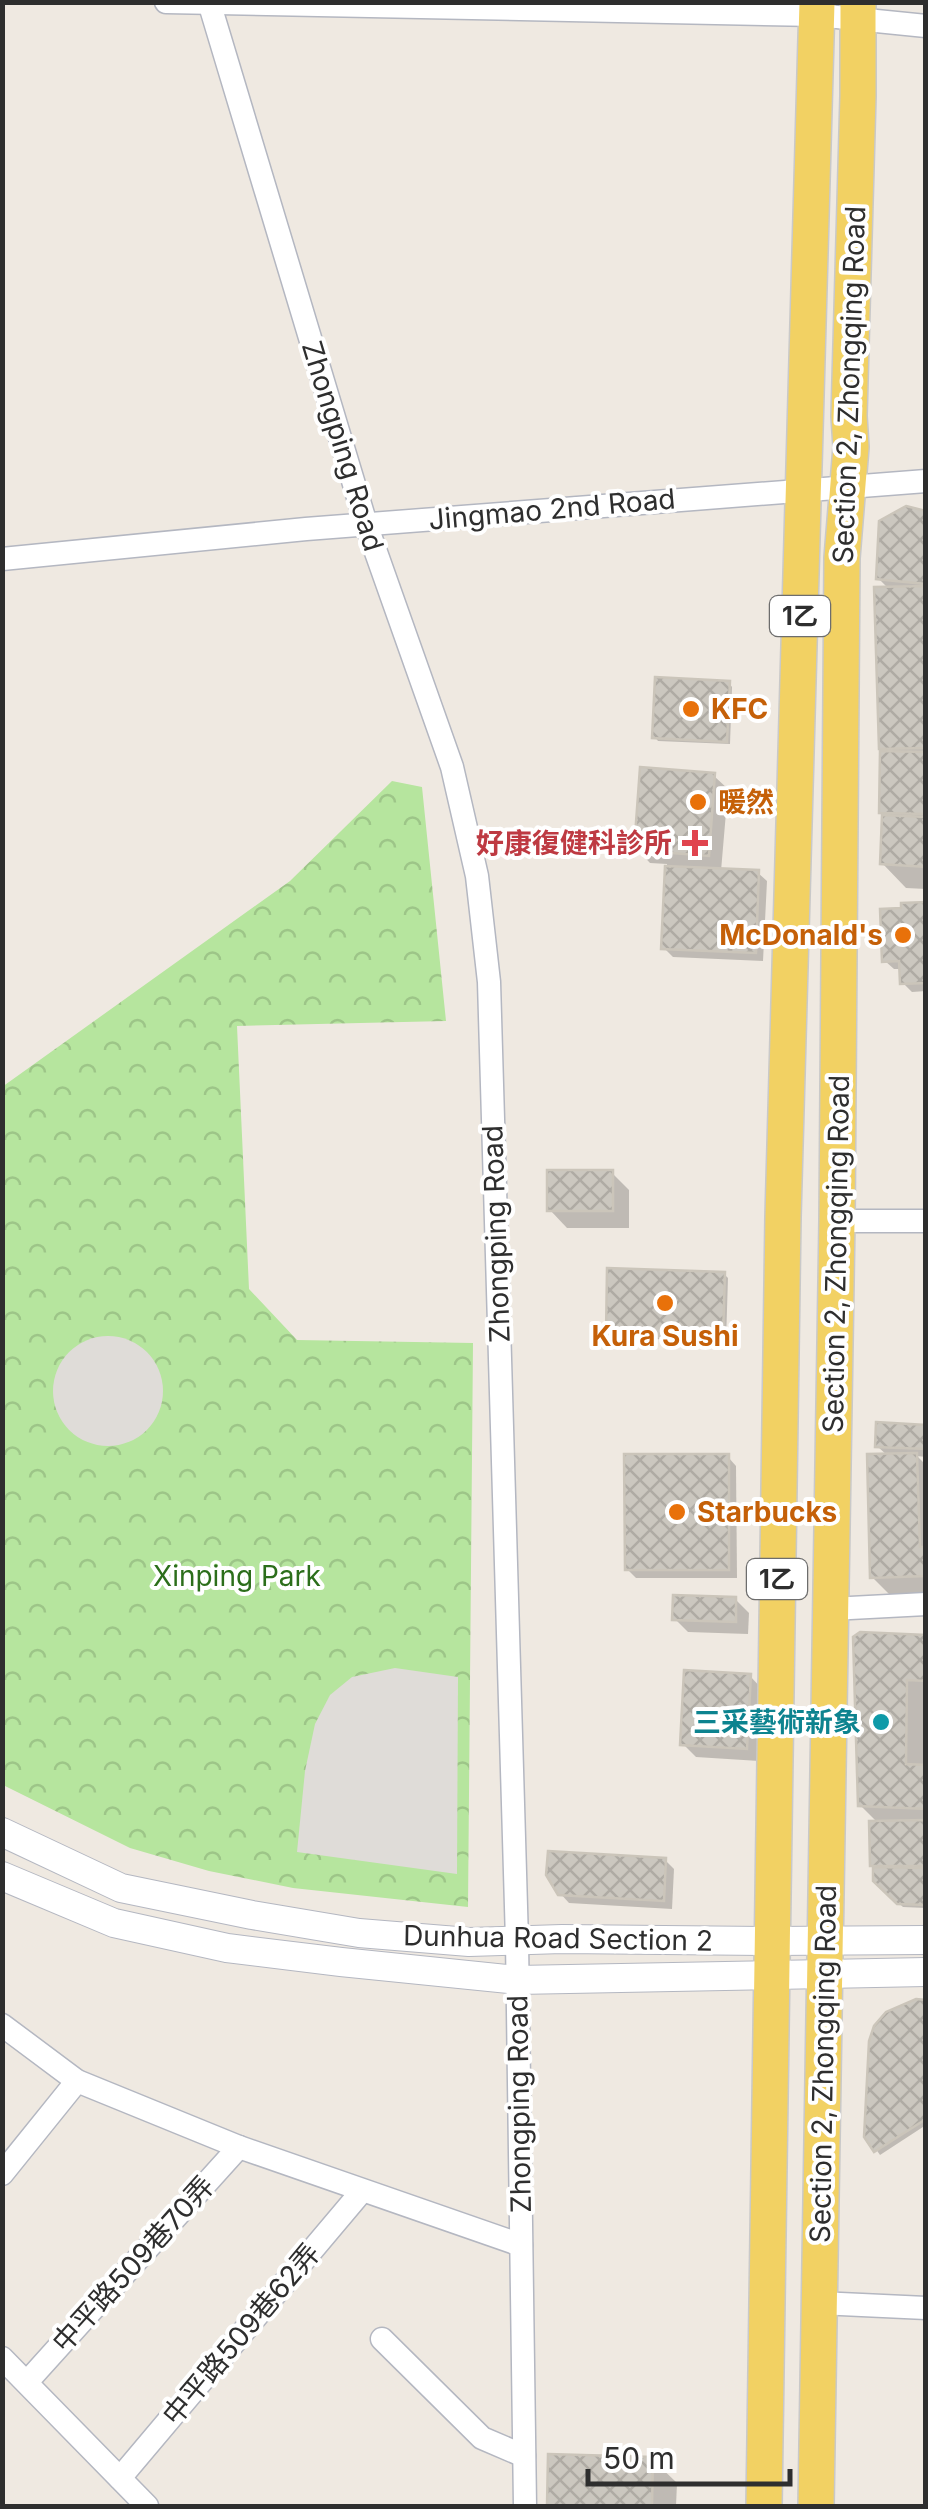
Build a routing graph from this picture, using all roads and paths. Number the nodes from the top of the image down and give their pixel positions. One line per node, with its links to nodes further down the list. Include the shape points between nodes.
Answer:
1 (166, 2): 2 (street)
2 (209, 3): 3 (street); 9 (street, Zhongping Road)
3 (817, 9): 4 (street); 8 (main road, Section 2, Zhongqing Road / 1乙)
4 (859, 12): 5 (street); 7 (main road, Section 2, Zhongqing Road / 1乙)
5 (926, 26)
6 (926, 480): 7 (street, Jingmao 2nd Road)
7 (848, 487): 8 (street, Jingmao 2nd Road); 12 (main road, Section 2, Zhongqing Road / 1乙)
8 (804, 489): 9 (street, Jingmao 2nd Road); 20 (main road, Section 2, Zhongqing Road / 1乙, via 782,1217)
9 (366, 524): 10 (street, Jingmao 2nd Road); 18 (street, Zhongping Road, via 452,767 476,876 489,982)
10 (2, 558)
11 (926, 1220): 12 (street)
12 (837, 1222): 14 (main road, Section 2, Zhongqing Road / 1乙)
13 (926, 1604): 14 (street)
14 (830, 1609): 19 (main road, Section 2, Zhongqing Road / 1乙)
15 (2, 1832): 18 (street, Dunhua Road Section 2, via 122,1888 360,1932)
16 (2, 1876): 22 (street, Dunhua Road Section 2, via 114,1923 227,1948)
17 (926, 1940): 19 (street)
18 (518, 1941): 20 (street, Dunhua Road Section 2, via 562,1938); 22 (street, Zhongping Road)
19 (825, 1957): 20 (street); 21 (street); 29 (main road, Section 2, Zhongqing Road / 1乙)
20 (771, 1958): 22 (street, Dunhua Road Section 2); 38 (main road, Section 2, Zhongqing Road / 1乙)
21 (926, 1972)
22 (518, 1980): 28 (street, Zhongping Road)
23 (2, 2025): 24 (street)
24 (77, 2081): 25 (street); 26 (street)
25 (239, 2147): 27 (street); 33 (street, 中平路509巷70弄)
26 (2, 2174)
27 (362, 2190): 28 (street); 35 (street, 中平路509巷62弄)
28 (521, 2246): 34 (street, Zhongping Road)
29 (819, 2304): 30 (street); 39 (main road, Section 2, Zhongqing Road / 1乙)
30 (926, 2308)
31 (382, 2338): 34 (street, via 482,2438)
32 (2, 2358): 33 (street)
33 (27, 2382): 35 (street)
34 (524, 2456): 37 (street, Zhongping Road)
35 (120, 2478): 36 (street)
36 (147, 2506)
37 (525, 2506)
38 (764, 2506)
39 (816, 2506)

